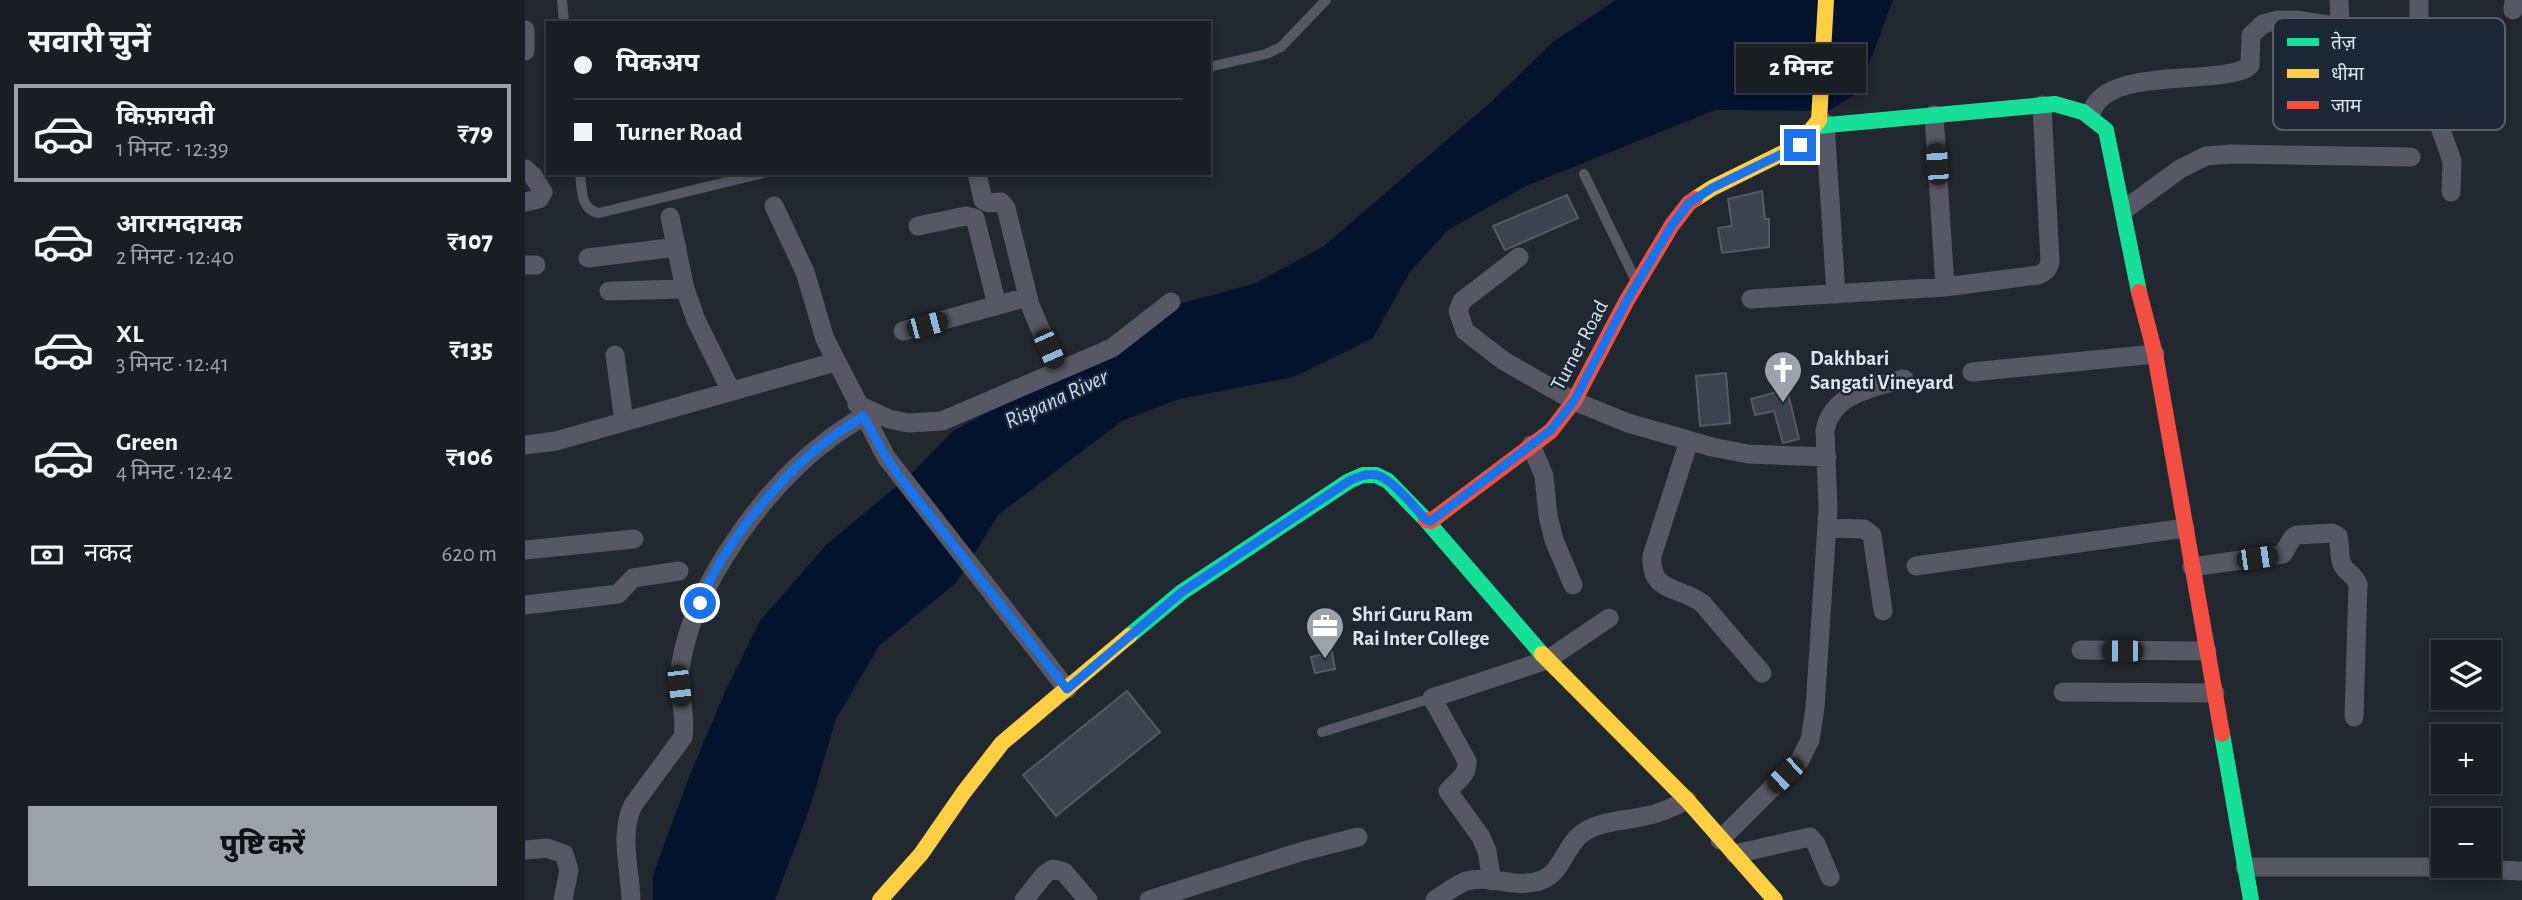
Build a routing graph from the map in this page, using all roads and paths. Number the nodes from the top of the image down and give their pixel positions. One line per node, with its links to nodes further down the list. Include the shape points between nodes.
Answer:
1 (562, 0): 8 (lane)
2 (1326, 0): 12 (lane, via 1281,47)
3 (1826, 0): 16 (street)
4 (2339, 0): 6 (street)
5 (2419, 0): 7 (street)
6 (2340, 18)
7 (2419, 18)
8 (564, 21)
9 (2273, 21): 14 (street, via 2251,35 2250,65 2245,69 2118,86 2099,99)
10 (525, 30): 11 (street)
11 (525, 51)
12 (1211, 67)
13 (2042, 105): 14 (street, via 2073,106); 15 (street); 34 (street, via 2048,269 2038,275)
14 (2091, 114): 27 (street, via 2106,130)
15 (1934, 115): 16 (street); 34 (street)
16 (1820, 123): 33 (street, Turner Road, via 1800,145 1689,203); 37 (street)
17 (2441, 130): 24 (street, via 2452,161)
18 (2411, 158): 27 (street, via 2206,156)
19 (525, 169): 25 (street, via 543,192 539,199)
20 (1584, 174): 33 (lane)
21 (580, 175): 22 (lane, via 585,206 599,214)
22 (755, 175)
23 (977, 175): 38 (street, via 983,200 1001,202 1006,208)
24 (2451, 192)
25 (525, 202)
26 (774, 206): 45 (street, via 805,272)
27 (2124, 210): 43 (street)
28 (670, 217): 30 (street)
29 (918, 226): 41 (street, via 975,218)
30 (677, 247): 32 (street); 35 (street)
31 (1519, 257): 50 (street, via 1462,301 1460,321 1475,341)
32 (588, 258)
33 (1637, 283): 50 (street, Turner Road)
34 (1945, 287): 37 (street)
35 (685, 289): 36 (street); 49 (street)
36 (610, 291)
37 (1836, 294): 39 (street)
38 (1028, 297): 41 (street); 46 (street)
39 (1751, 299)
40 (1171, 302): 46 (street, via 1112,348)
41 (997, 305): 42 (street)
42 (903, 331)
43 (2155, 354): 47 (street); 59 (street)
44 (615, 355): 52 (street)
45 (835, 362): 49 (street); 51 (street)
46 (1058, 370): 51 (street, via 942,421 923,424)
47 (1972, 372)
48 (1903, 379): 56 (street, via 1860,392 1832,410 1825,430)
49 (730, 391): 52 (street)
50 (1574, 401): 53 (street, via 1628,424); 55 (street, Turner Road, via 1551,430)
51 (860, 410): 73 (street, via 902,480); 89 (street, via 786,479 744,527 707,584 681,660 683,737 627,817)
52 (624, 422): 54 (street)
53 (1689, 441): 56 (street, via 1748,454); 72 (street, via 1651,568 1659,583 1702,603)
54 (525, 445)
55 (1531, 445): 57 (street, Turner Road, via 1431,521); 65 (street, via 1544,476 1554,540)
56 (1827, 457): 58 (street)
57 (1426, 520): 71 (street); 73 (street, via 1388,481 1376,475 1349,481 1182,592)
58 (1827, 528): 67 (street, via 1864,529 1872,535); 81 (street, via 1810,740 1800,760)
59 (2185, 528): 62 (street); 63 (street)
60 (634, 539): 61 (street)
61 (525, 550)
62 (1916, 566)
63 (2192, 567): 70 (street); 77 (street, via 2283,554 2297,535 2332,533 2339,537 2341,562 2358,584)
64 (679, 571): 66 (street, via 633,578 618,594)
65 (1573, 585)
66 (525, 605)
67 (1883, 611)
68 (1609, 618): 71 (street)
69 (2081, 650): 70 (street)
70 (2207, 651): 75 (street)
71 (1547, 660): 76 (street); 79 (street)
72 (1762, 673)
73 (1067, 689): 90 (street, via 1002,743 921,854)
74 (2063, 692): 75 (street)
75 (2215, 693): 84 (street)
76 (1432, 698): 78 (lane); 87 (street, via 1468,766 1448,791 1481,837)
77 (2354, 717)
78 (1322, 733)
79 (1687, 800): 81 (street); 87 (street, via 1583,833 1546,878 1528,884)
80 (1358, 837): 93 (street)
81 (1720, 840): 83 (street)
82 (525, 850): 88 (street, via 547,848 564,853 569,870)
83 (1735, 854): 86 (street, via 1810,837); 95 (street)
84 (2245, 867): 85 (street); 96 (street)
85 (2522, 871)
86 (1831, 877)
87 (1492, 881): 94 (street, via 1467,881)
88 (563, 900)
89 (631, 900)
90 (880, 900)
91 (1024, 900): 92 (street, via 1053,869 1064,872)
92 (1088, 900)
93 (1149, 900)
94 (1435, 900)
95 (1775, 900)
96 (2251, 900)

